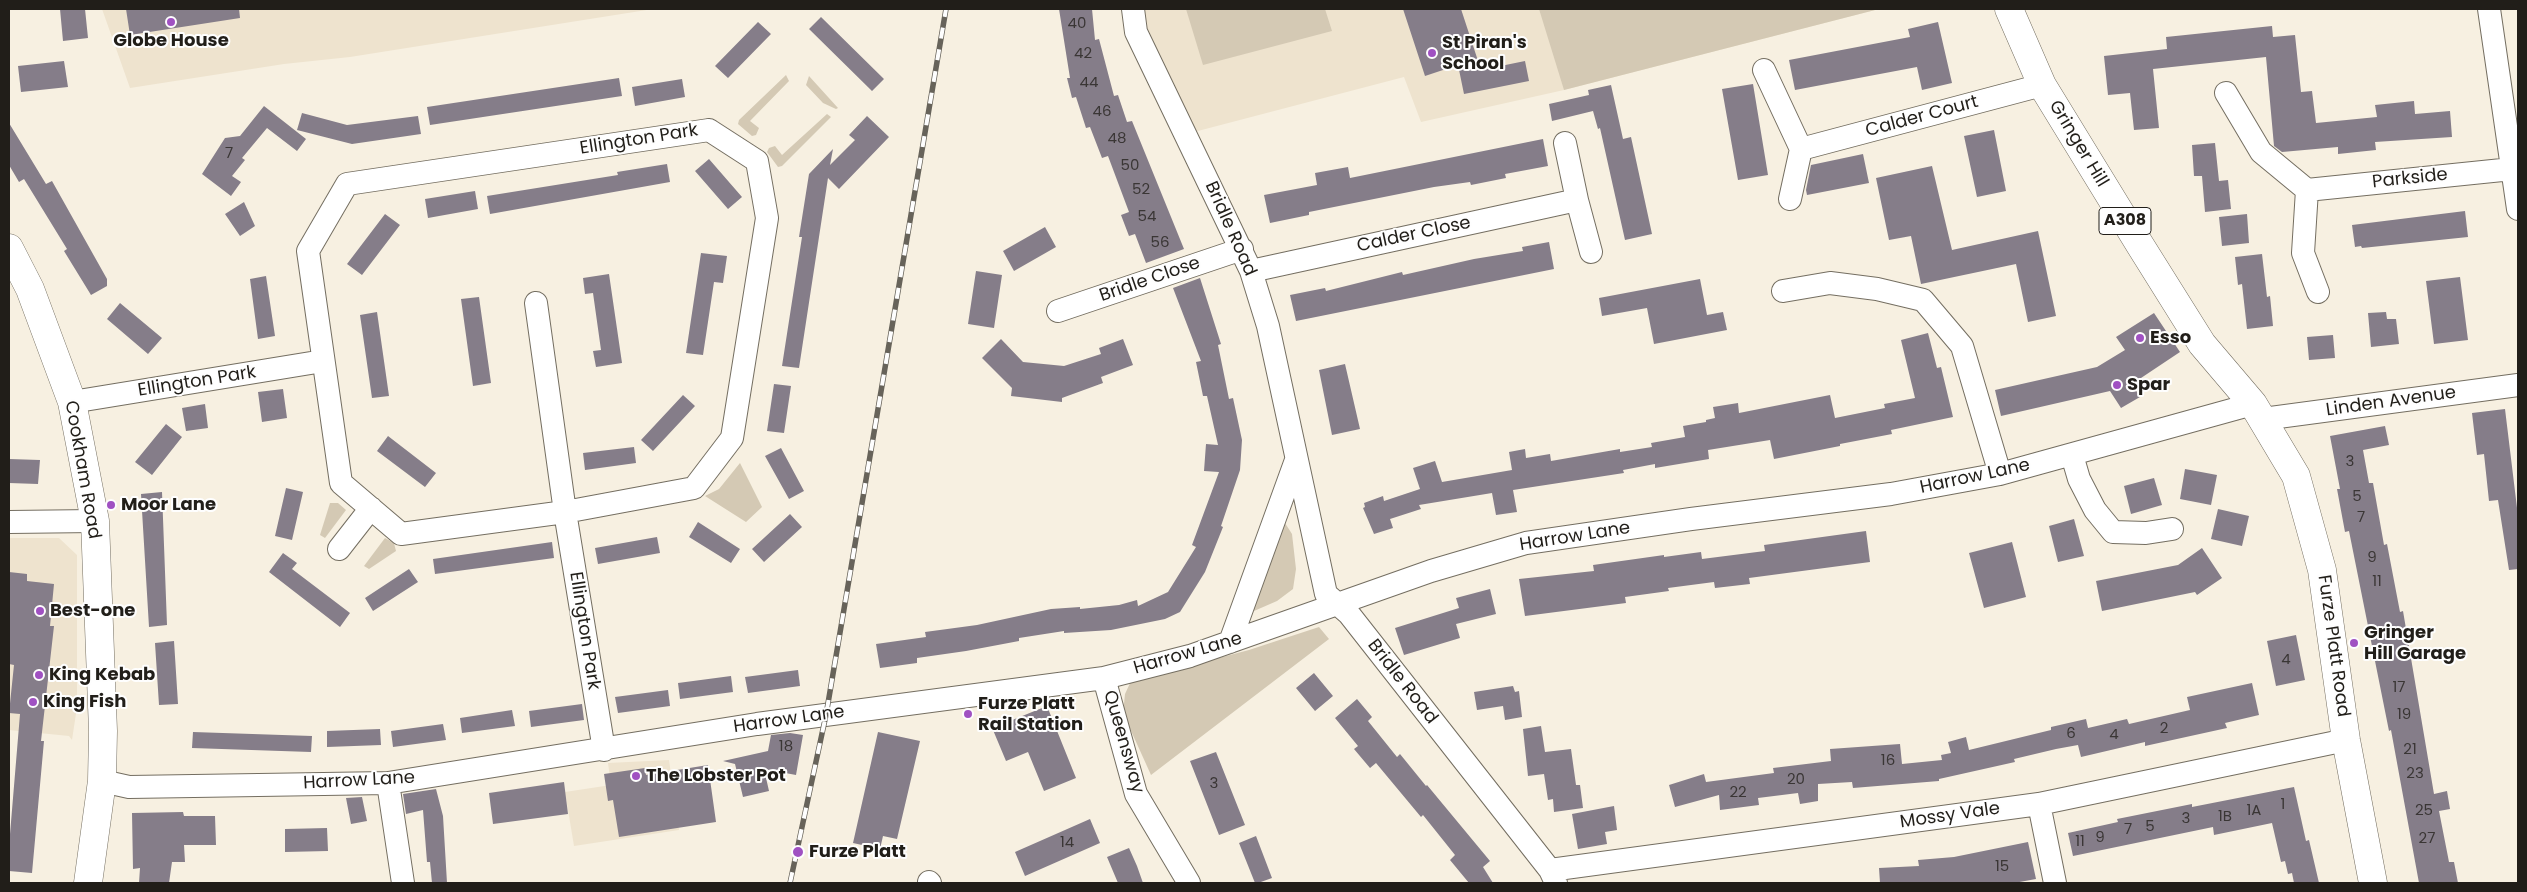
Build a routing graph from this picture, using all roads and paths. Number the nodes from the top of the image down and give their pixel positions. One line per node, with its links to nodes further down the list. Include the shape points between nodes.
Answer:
1 (1133, 9): 15 (street, Bridle Road, via 1136,32)
2 (2009, 9): 5 (main road, Gringer Hill / A308)
3 (2489, 9): 9 (street)
4 (1764, 70): 8 (street)
5 (2042, 85): 8 (street, Calder Court); 25 (main road, Gringer Hill / A308, via 2202,344)
6 (2226, 93): 10 (street, via 2260,152)
7 (1565, 143): 12 (street)
8 (1801, 149): 11 (street)
9 (2512, 168): 10 (street, Parkside); 13 (street)
10 (2307, 190): 19 (street, via 2302,253)
11 (1790, 199)
12 (1577, 200): 16 (street); 17 (street, Calder Close)
13 (2518, 209)
14 (9, 248): 24 (main road, Cookham Road, via 30,289)
15 (1242, 249): 17 (street, Bridle Road); 21 (street, Bridle Close)
16 (1591, 252)
17 (1251, 271): 27 (street, Bridle Road, via 1268,326)
18 (1783, 291): 28 (street, via 1830,282 1923,300 1962,346)
19 (2318, 292)
20 (536, 303): 30 (street, Ellington Park)
21 (1058, 311)
22 (323, 361): 24 (street, Ellington Park); 29 (street, Ellington Park, via 341,483); 30 (street, Ellington Park, via 308,251 324,205 347,184 709,130 757,160 767,218 732,438 694,488)
23 (2518, 385): 25 (street, Linden Avenue)
24 (72, 402): 31 (main road, Cookham Road)
25 (2258, 411): 26 (street, Harrow Lane); 38 (main road, Furze Platt Road / A308, via 2296,476 2322,570)
26 (2072, 455): 28 (street, Harrow Lane); 33 (street, via 2094,510 2113,532)
27 (1296, 460): 35 (street, Bridle Road, via 1326,594); 36 (street)
28 (2000, 474): 35 (street, Harrow Lane, via 1891,494 1691,518 1526,543 1430,571)
29 (371, 508): 30 (street, Ellington Park, via 400,534); 34 (street)
30 (565, 512): 39 (street, Ellington Park)
31 (95, 521): 32 (street); 40 (main road, Cookham Road)
32 (9, 522)
33 (2172, 530)
34 (339, 549)
35 (1338, 606): 36 (street, Harrow Lane); 43 (street, Bridle Road, via 1349,614)
36 (1230, 642): 37 (street, Harrow Lane)
37 (1104, 678): 39 (street, Harrow Lane, via 757,724); 46 (street, Queensway, via 1136,794)
38 (2346, 740): 42 (street, Mossy Vale); 48 (main road, Furze Platt Road / A308)
39 (604, 750): 41 (street, Harrow Lane)
40 (102, 781): 41 (street, Harrow Lane, via 129,787); 44 (main road, Cookham Road)
41 (388, 783): 45 (street)
42 (2039, 804): 43 (street, Mossy Vale); 47 (street)
43 (1553, 877)
44 (88, 883)
45 (403, 883)
46 (1189, 883)
47 (2055, 883)
48 (2373, 883)

